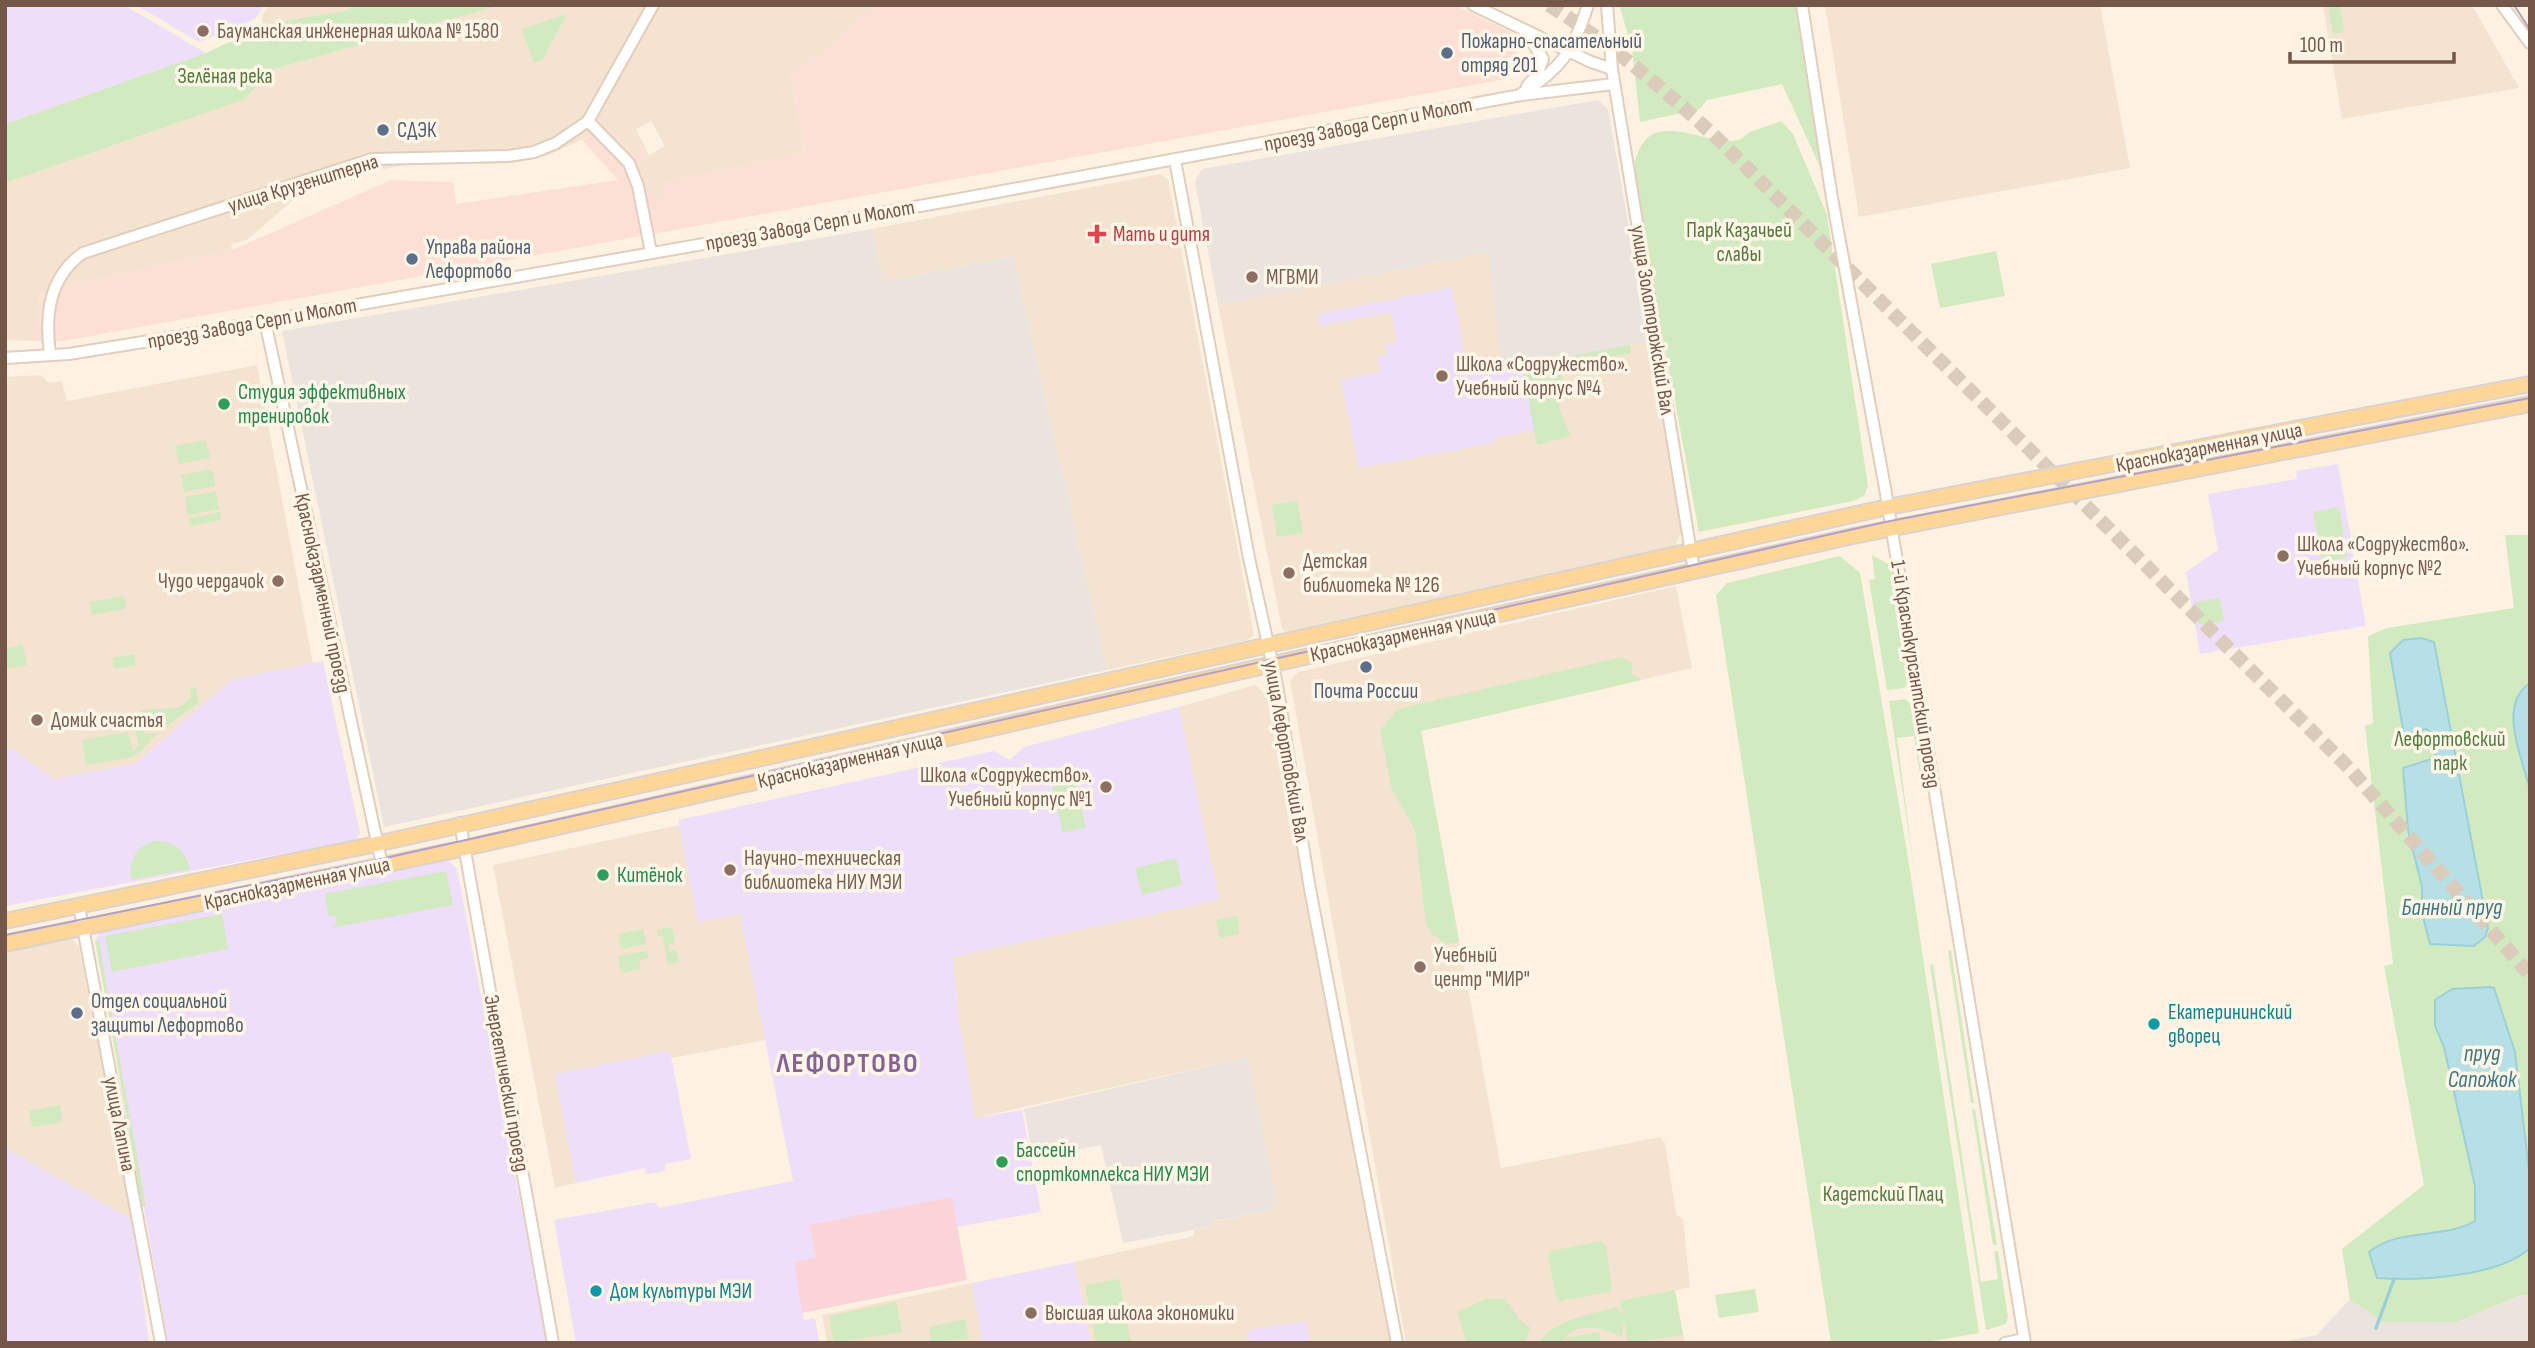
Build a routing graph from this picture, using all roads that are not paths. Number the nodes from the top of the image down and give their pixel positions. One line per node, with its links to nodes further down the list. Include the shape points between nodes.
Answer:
1 (653, 5): 13 (street, улица Крузенштерна)
2 (1473, 5): 7 (street)
3 (1588, 5): 9 (street)
4 (1607, 5): 10 (street, улица Золоторожский Вал)
5 (1802, 5): 21 (street, 1-й Краснокурсантский проезд)
6 (2502, 5): 8 (street)
7 (1524, 30): 9 (street); 12 (street, via 1543,58 1537,75)
8 (2530, 44)
9 (1569, 51): 10 (street); 12 (street, via 1548,77)
10 (1612, 69): 11 (street, улица Золоторожский Вал)
11 (1614, 84): 12 (street, проезд Завода Серп и Молот); 23 (street, улица Золоторожский Вал)
12 (1517, 96): 14 (street, проезд Завода Серп и Молот)
13 (588, 121): 15 (street, via 629,163); 17 (street, улица Крузенштерна, via 534,152 372,159 92,248 68,265 52,291)
14 (1175, 160): 15 (street, проезд Завода Серп и Молот); 25 (street, улица Лефортовский Вал)
15 (651, 252): 16 (street, проезд Завода Серп и Молот)
16 (265, 321): 17 (street, проезд Завода Серп и Молот); 28 (street, Красноказарменный проезд)
17 (50, 355): 18 (street, проезд Завода Серп и Молот)
18 (5, 358)
19 (2530, 384): 21 (main road, Красноказарменная улица)
20 (2530, 404): 22 (main road, Красноказарменная улица)
21 (1888, 507): 22 (street, 1-й Краснокурсантский проезд); 23 (main road, Красноказарменная улица)
22 (1892, 529): 24 (main road, Красноказарменная улица); 35 (street, 1-й Краснокурсантский проезд)
23 (1690, 551): 24 (street, улица Золоторожский Вал); 25 (main road, Красноказарменная улица)
24 (1694, 571): 26 (main road, Красноказарменная улица)
25 (1269, 645): 26 (street, улица Лефортовский Вал); 27 (main road, Красноказарменная улица)
26 (1273, 664): 29 (main road, Красноказарменная улица); 38 (street, улица Лефортовский Вал, via 1310,890)
27 (460, 824): 28 (main road, Красноказарменная улица); 29 (street, Энергетический проезд)
28 (376, 844): 30 (street, Красноказарменный проезд); 31 (main road, Красноказарменная улица)
29 (465, 848): 30 (main road, Красноказарменная улица); 37 (street, Энергетический проезд)
30 (382, 865): 33 (main road, Красноказарменная улица)
31 (79, 906): 32 (main road, Красноказарменная улица); 33 (street, улица Лапина)
32 (5, 921)
33 (83, 928): 34 (main road, Красноказарменная улица); 36 (street, улица Лапина)
34 (5, 944)
35 (2024, 1341): 39 (street)
36 (161, 1343)
37 (553, 1343)
38 (1397, 1343)
39 (2005, 1343)

